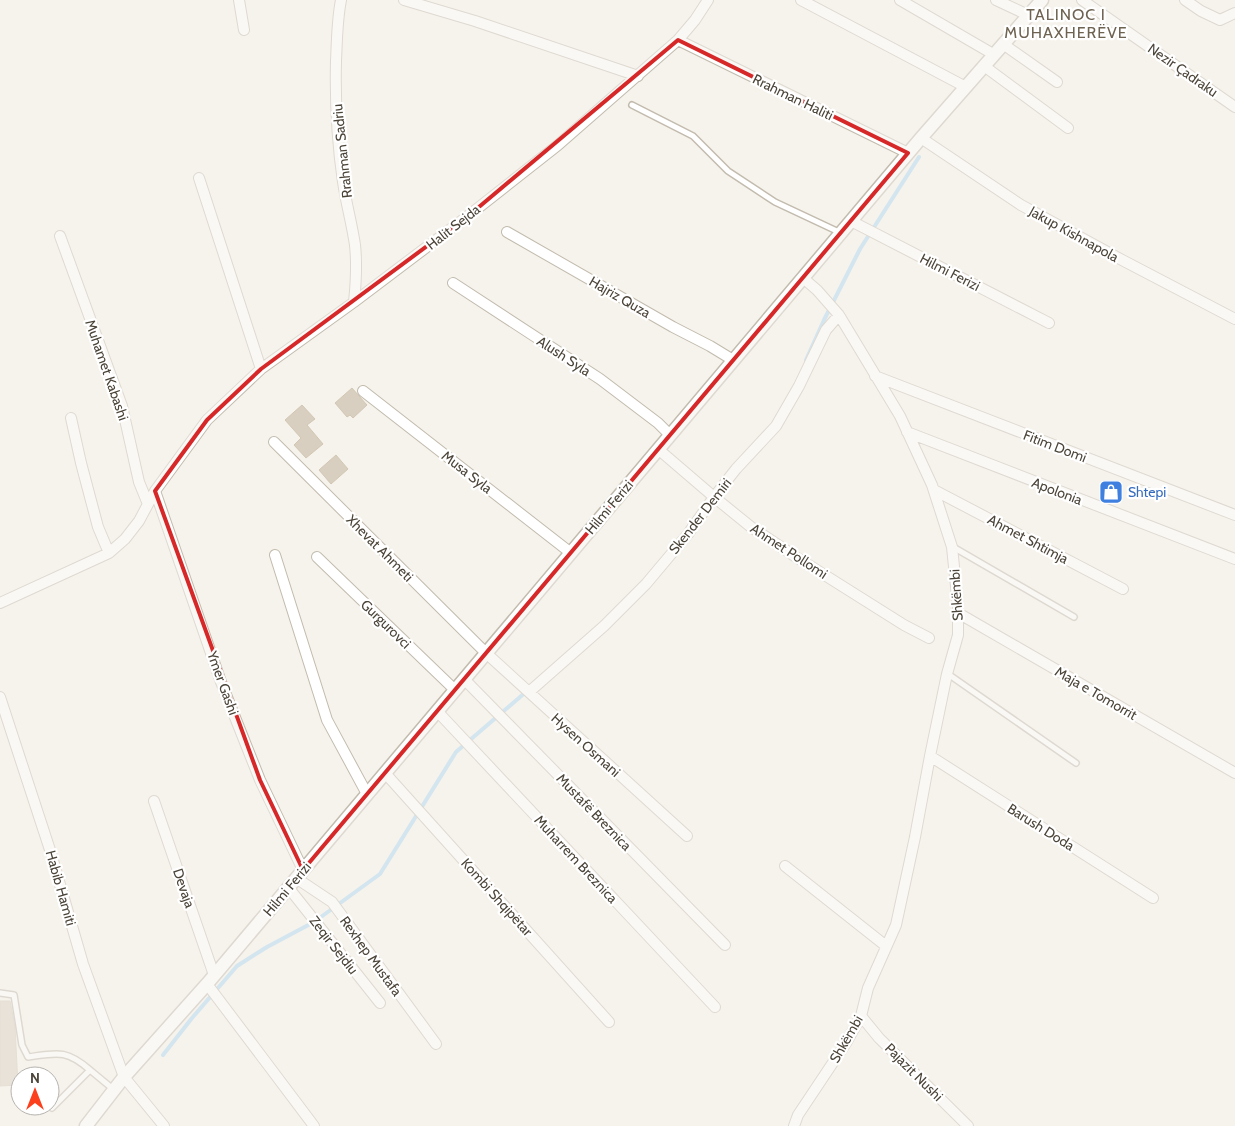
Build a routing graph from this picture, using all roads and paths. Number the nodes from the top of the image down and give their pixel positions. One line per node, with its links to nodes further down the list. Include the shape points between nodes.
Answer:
1 (239, 0): 13 (street)
2 (341, 0): 33 (street, Rrahman Sadriu, via 336,110 343,183 355,246)
3 (404, 0): 18 (street, via 475,20)
4 (708, 0): 14 (street, Halit Sejda)
5 (801, 0): 20 (street)
6 (900, 0): 16 (street)
7 (996, 0): 12 (street)
8 (1042, 0): 12 (street, Hilmi Ferizi)
9 (1082, 0): 22 (street, Nezir Çadraku)
10 (1185, 0): 11 (street, via 1220,20)
11 (1235, 14)
12 (1028, 15): 15 (street, Hilmi Ferizi)
13 (244, 30)
14 (678, 40): 18 (street, Halit Sejda); 25 (street, Rrahman Haliti)
15 (1003, 44): 16 (street, Hilmi Ferizi); 19 (street)
16 (994, 54): 17 (street, Hilmi Ferizi)
17 (984, 66): 20 (street, Hilmi Ferizi); 23 (street)
18 (638, 76): 33 (street, Halit Sejda, via 550,151)
19 (1057, 82)
20 (965, 88): 24 (street, Hilmi Ferizi)
21 (632, 105): 29 (lane, via 693,136 728,171 774,202)
22 (1235, 107)
23 (1068, 128)
24 (921, 138): 25 (street, Hilmi Ferizi); 35 (street, Jakup Kishnapola, via 1021,205)
25 (908, 153): 27 (street, Hilmi Ferizi)
26 (200, 178): 38 (street)
27 (851, 221): 29 (street, Hilmi Ferizi); 36 (street, Hilmi Ferizi)
28 (507, 232): 37 (street, Hajriz Quza)
29 (841, 233): 31 (street, Hilmi Ferizi)
30 (60, 236): 49 (street, Muhamet Kabashi, via 122,406 139,482)
31 (802, 278): 34 (street, Shkëmbi); 37 (street, Hilmi Ferizi)
32 (453, 282): 43 (street, Alush Syla, via 600,379)
33 (354, 302): 38 (street, Halit Sejda)
34 (837, 312): 39 (street, Shkëmbi); 48 (street, Skender Demiri, via 776,426)
35 (1235, 320)
36 (1049, 323)
37 (733, 360): 43 (street, Hilmi Ferizi)
38 (261, 369): 47 (street, Halit Sejda, via 207,420)
39 (876, 376): 42 (street, Shkëmbi); 50 (street, Fitim Domi)
40 (363, 391): 53 (street, Musa Syla)
41 (70, 418): 52 (street, via 98,527)
42 (907, 432): 46 (street, Shkëmbi); 56 (street, Apolonia)
43 (670, 435): 45 (street, Hilmi Ferizi)
44 (274, 442): 62 (street, Xhevat Ahmeti)
45 (658, 449): 48 (street, Ahmet Pollomi); 53 (street, Hilmi Ferizi)
46 (934, 490): 51 (street, Shkëmbi); 57 (street, Ahmet Shtimja)
47 (155, 491): 49 (street); 77 (street, Ymer Gashi)
48 (711, 495): 61 (street, Ahmet Pollomi, via 796,557); 66 (street, Skender Demiri, via 688,534 646,584 604,626)
49 (148, 504): 52 (street, via 125,539)
50 (1235, 515)
51 (952, 546): 59 (street, Shkëmbi); 60 (lane)
52 (109, 552): 58 (street)
53 (571, 552): 62 (street, Hilmi Ferizi)
54 (275, 555): 73 (street, via 327,720)
55 (317, 557): 65 (street, Gurgurovci)
56 (1235, 559)
57 (1123, 589)
58 (0, 603)
59 (958, 613): 63 (street, Shkëmbi, via 958,635); 72 (street, Maja e Tomorrit)
60 (1074, 616)
61 (929, 638)
62 (486, 653): 64 (street, Hilmi Ferizi); 66 (street, Hysen Osmani)
63 (947, 674): 69 (street, Shkëmbi); 70 (lane)
64 (464, 679): 65 (street, Hilmi Ferizi); 79 (street, Mustafë Breznica)
65 (455, 690): 68 (street, Hilmi Ferizi)
66 (526, 690): 75 (street, Hysen Osmani)
67 (0, 698): 89 (street, Habib Hamiti, via 83,964)
68 (437, 711): 71 (street, Hilmi Ferizi); 84 (street, Muharrem Breznica)
69 (930, 756): 78 (street, Barush Doda); 80 (street, Shkëmbi, via 896,925)
70 (1076, 763)
71 (385, 773): 73 (street, Hilmi Ferizi); 86 (street, Kombi Shqipëtar)
72 (1235, 773)
73 (367, 794): 77 (street, Hilmi Ferizi)
74 (154, 801): 81 (street, Devaja)
75 (687, 836)
76 (785, 866): 80 (street)
77 (296, 879): 81 (street, Hilmi Ferizi); 83 (street, Zeqir Sejdiu, via 310,915); 87 (street, Rexhep Mustafa, via 332,902)
78 (1153, 898)
79 (725, 944)
80 (886, 946): 85 (street, Shkëmbi, via 868,988)
81 (210, 982): 89 (street, Hilmi Ferizi); 94 (street, via 219,1000)
82 (0, 993): 88 (lane, via 14,995 22,1045 28,1057 65,1054)
83 (380, 1003)
84 (714, 1007)
85 (861, 1016): 95 (street, Shkëmbi); 96 (street, Pajazit Nushi)
86 (609, 1022)
87 (436, 1044)
88 (90, 1070): 90 (lane); 91 (lane)
89 (124, 1077): 90 (street, Hilmi Ferizi); 93 (street)
90 (114, 1090): 92 (street, Hilmi Ferizi)
91 (60, 1100)
92 (86, 1126)
93 (164, 1126)
94 (314, 1126)
95 (794, 1126)
96 (968, 1126)

